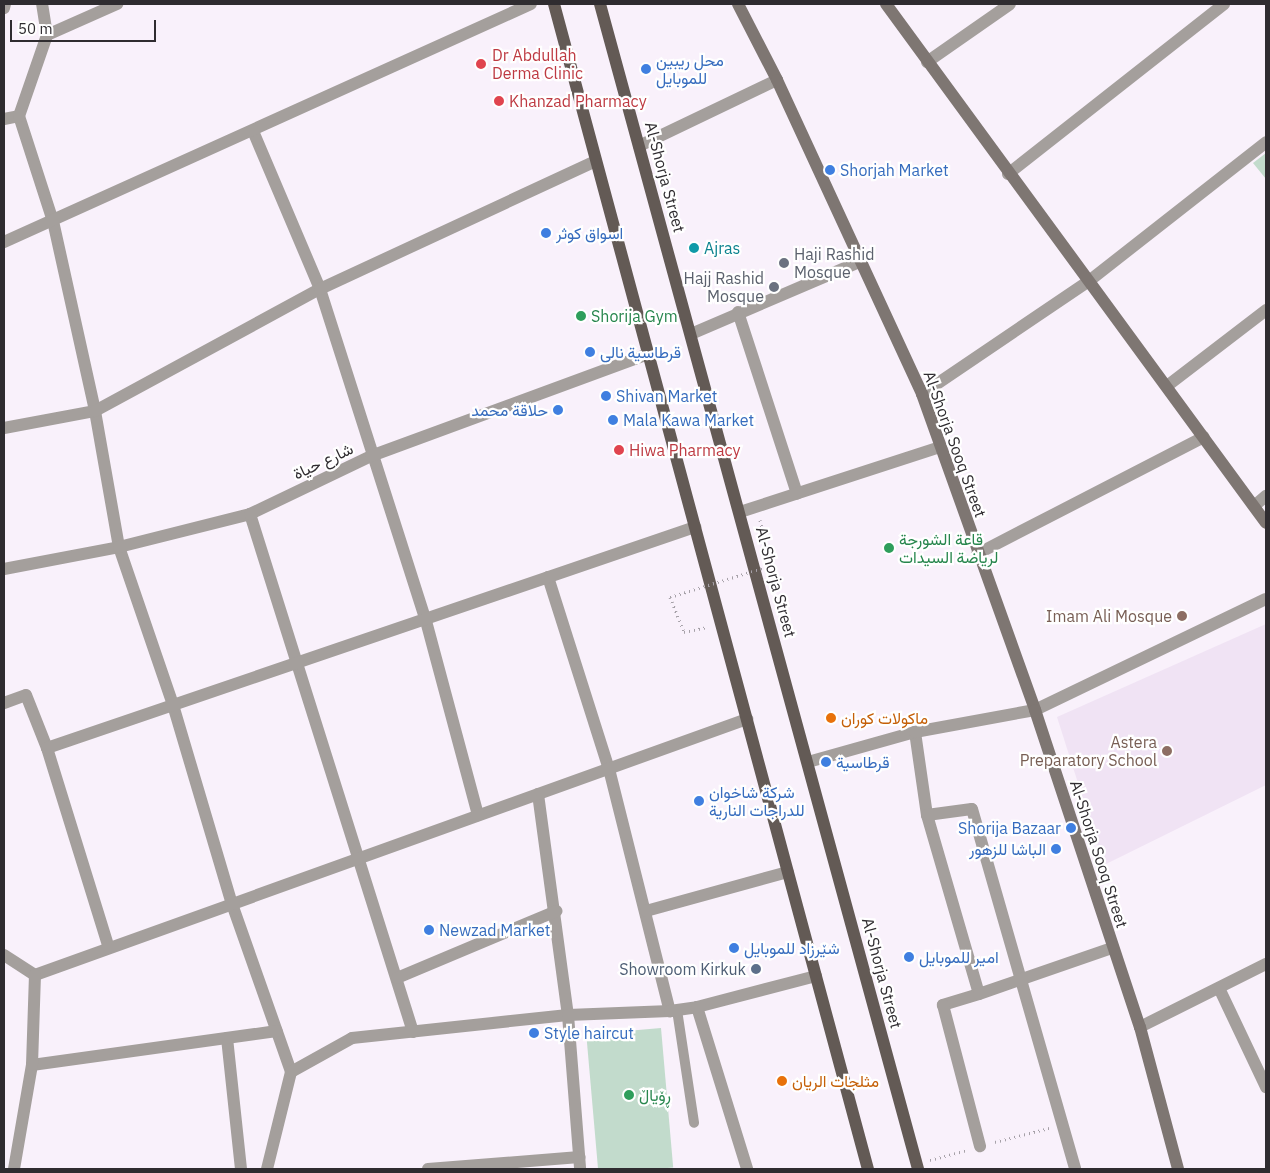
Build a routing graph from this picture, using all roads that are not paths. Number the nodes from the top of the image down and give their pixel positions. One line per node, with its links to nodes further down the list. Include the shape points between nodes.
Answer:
1 (5, 4): 11 (street)
2 (42, 4): 12 (street)
3 (117, 4): 12 (street)
4 (531, 4): 17 (street)
5 (554, 4): 20 (main road)
6 (600, 4): 19 (main road, Al-Shorja Street)
7 (738, 4): 14 (street, Al-Shorja Sooq Street)
8 (886, 4): 13 (street)
9 (1010, 4): 13 (street)
10 (1224, 4): 21 (street)
11 (4, 8)
12 (47, 35): 15 (street)
13 (927, 62): 21 (street)
14 (777, 80): 19 (street); 24 (street, Al-Shorja Sooq Street)
15 (19, 116): 16 (street); 22 (street)
16 (4, 119)
17 (253, 131): 22 (street); 26 (street)
18 (1266, 142): 25 (street)
19 (639, 146): 29 (main road, Al-Shorja Street)
20 (596, 161): 26 (street); 30 (main road)
21 (1008, 174): 25 (street)
22 (53, 221): 23 (street); 33 (street)
23 (4, 242)
24 (861, 261): 28 (street); 32 (street, Al-Shorja Sooq Street)
25 (1089, 281): 31 (street); 32 (street)
26 (320, 289): 33 (street); 37 (street)
27 (1266, 310): 31 (street)
28 (738, 312): 29 (street); 38 (street)
29 (691, 334): 41 (main road, Al-Shorja Street)
30 (648, 354): 37 (street, شارع حياة); 44 (main road)
31 (1167, 386): 35 (street)
32 (922, 394): 36 (street, Al-Shorja Sooq Street)
33 (95, 411): 34 (street); 45 (street)
34 (4, 428)
35 (1204, 437): 40 (street); 46 (street)
36 (940, 447): 38 (street); 46 (street, Al-Shorja Sooq Street)
37 (371, 456): 42 (street, شارع حياة); 50 (street)
38 (797, 494): 41 (street)
39 (1266, 496): 40 (street)
40 (1254, 506): 43 (street)
41 (740, 512): 58 (main road, Al-Shorja Street)
42 (250, 514): 45 (street, شارع حياة); 51 (street)
43 (1266, 523)
44 (695, 527): 48 (street); 55 (main road)
45 (120, 547): 47 (street, شارع حياة); 53 (street)
46 (977, 554): 54 (street, Al-Shorja Sooq Street)
47 (4, 569)
48 (548, 577): 50 (street); 59 (street)
49 (1266, 599): 54 (street)
50 (426, 621): 51 (street); 61 (street)
51 (298, 662): 53 (street); 63 (street)
52 (4, 703): 57 (street, via 26,696)
53 (173, 705): 57 (street); 65 (street)
54 (1035, 710): 56 (street); 69 (street, Al-Shorja Sooq Street)
55 (747, 719): 59 (street); 64 (main road)
56 (915, 732): 58 (street); 62 (street)
57 (47, 748): 68 (street)
58 (808, 762): 97 (main road, Al-Shorja Street)
59 (609, 768): 60 (street); 67 (street)
60 (538, 794): 61 (street); 66 (street)
61 (478, 815): 63 (street)
62 (927, 815): 75 (street, via 972,809); 77 (street)
63 (358, 858): 65 (street); 74 (street)
64 (788, 872): 67 (street); 73 (main road)
65 (232, 904): 68 (street); 82 (street)
66 (556, 910): 74 (street); 80 (street)
67 (646, 911): 79 (street)
68 (109, 948): 72 (street)
69 (1112, 948): 75 (street); 81 (street, Al-Shorja Sooq Street)
70 (4, 956): 72 (street)
71 (1266, 964): 76 (street)
72 (35, 975): 85 (street)
73 (816, 976): 78 (street); 96 (main road)
74 (397, 978): 83 (street)
75 (1020, 979): 77 (street); 98 (street)
76 (1219, 988): 81 (street); 87 (street)
77 (979, 994): 89 (street, via 943,1005)
78 (697, 1007): 79 (street); 95 (street)
79 (674, 1011): 80 (street); 88 (lane)
80 (568, 1015): 83 (street); 90 (street)
81 (1140, 1027): 99 (street, Al-Shorja Sooq Street)
82 (277, 1031): 84 (street); 86 (street)
83 (413, 1032): 86 (street, via 352,1038)
84 (228, 1038): 85 (street); 92 (street)
85 (32, 1065): 91 (street)
86 (291, 1072): 93 (street)
87 (1266, 1087)
88 (694, 1124)
89 (980, 1146)
90 (580, 1163): 94 (street)
91 (14, 1169)
92 (241, 1169)
93 (267, 1169)
94 (428, 1169)
95 (747, 1169)
96 (868, 1169)
97 (918, 1169)
98 (1074, 1169)
99 (1178, 1169)

